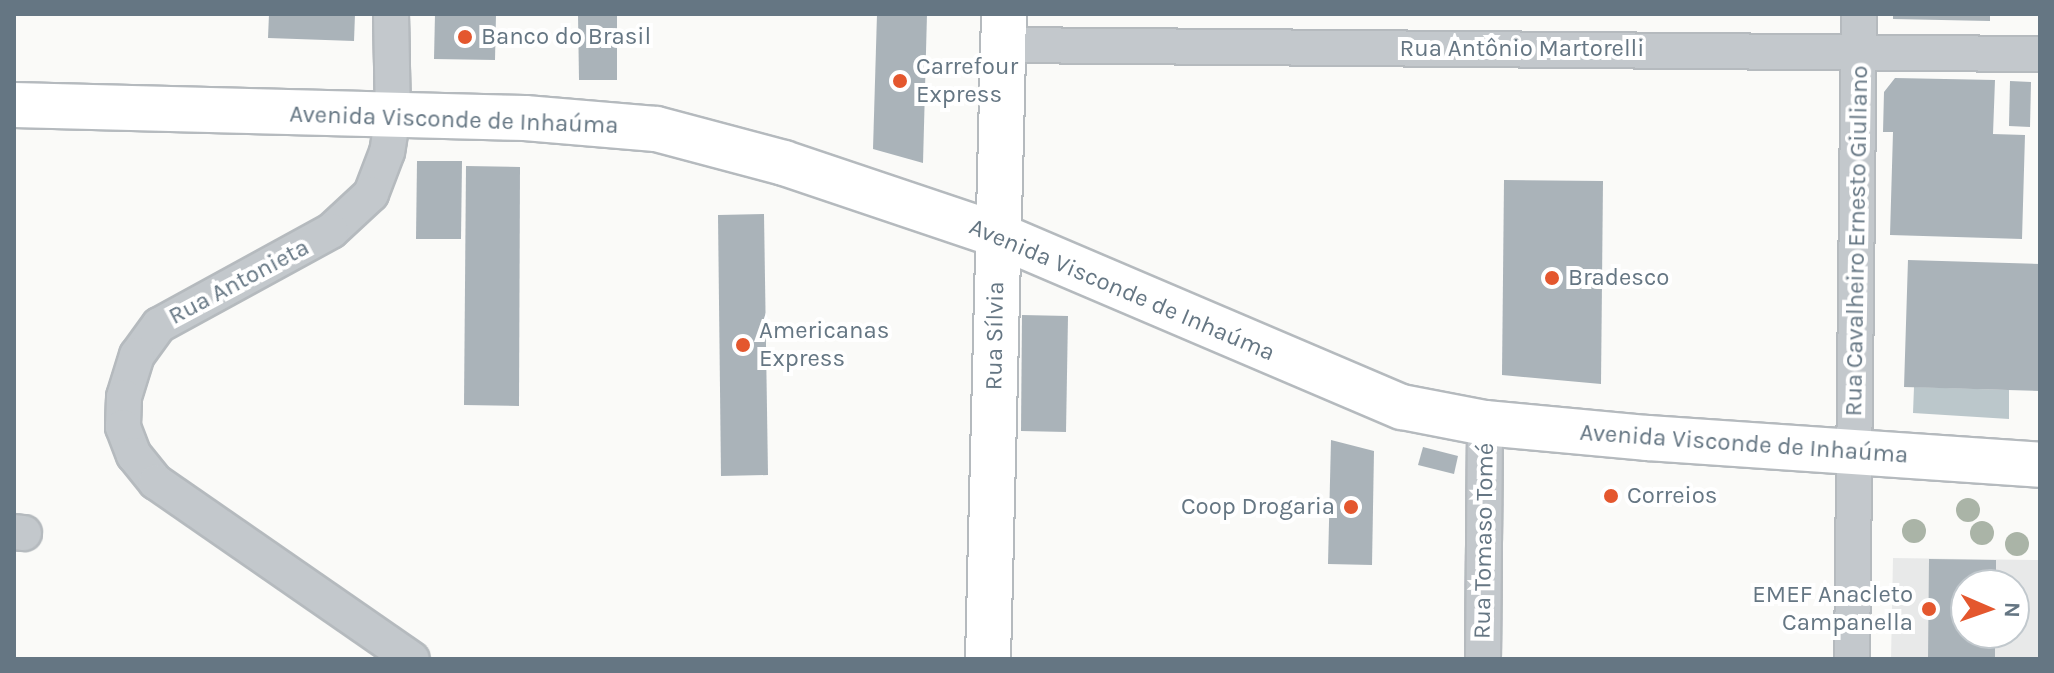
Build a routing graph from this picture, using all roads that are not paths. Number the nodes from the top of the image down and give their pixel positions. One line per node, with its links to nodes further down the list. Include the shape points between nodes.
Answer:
1 (391, 14): 7 (street, Rua Antonieta)
2 (1859, 14): 4 (street, Rua Cavalheiro Ernesto Giuliano)
3 (1003, 30): 4 (street, Rua Antônio Martorelli); 8 (main road, Rua Sílvia)
4 (1858, 51): 5 (street, Rua Antônio Martorelli); 10 (street, Rua Cavalheiro Ernesto Giuliano)
5 (2040, 54)
6 (14, 105): 7 (main road, Avenida Visconde de Inhaúma)
7 (393, 115): 8 (main road, Avenida Visconde de Inhaúma, via 656,129 784,163); 12 (street, Rua Antonieta, via 371,194 331,231 159,325 137,355 124,397 123,427 134,455 156,482)
8 (998, 235): 9 (main road, Avenida Visconde de Inhaúma, via 1402,407); 13 (main road, Rua Sílvia)
9 (1485, 423): 10 (main road, Avenida Visconde de Inhaúma); 14 (street, Rua Tomaso Tomé)
10 (1855, 452): 11 (main road, Avenida Visconde de Inhaúma); 15 (street, Rua Cavalheiro Ernesto Giuliano)
11 (2040, 465)
12 (395, 652)
13 (988, 659)
14 (1483, 659)
15 (1852, 659)

